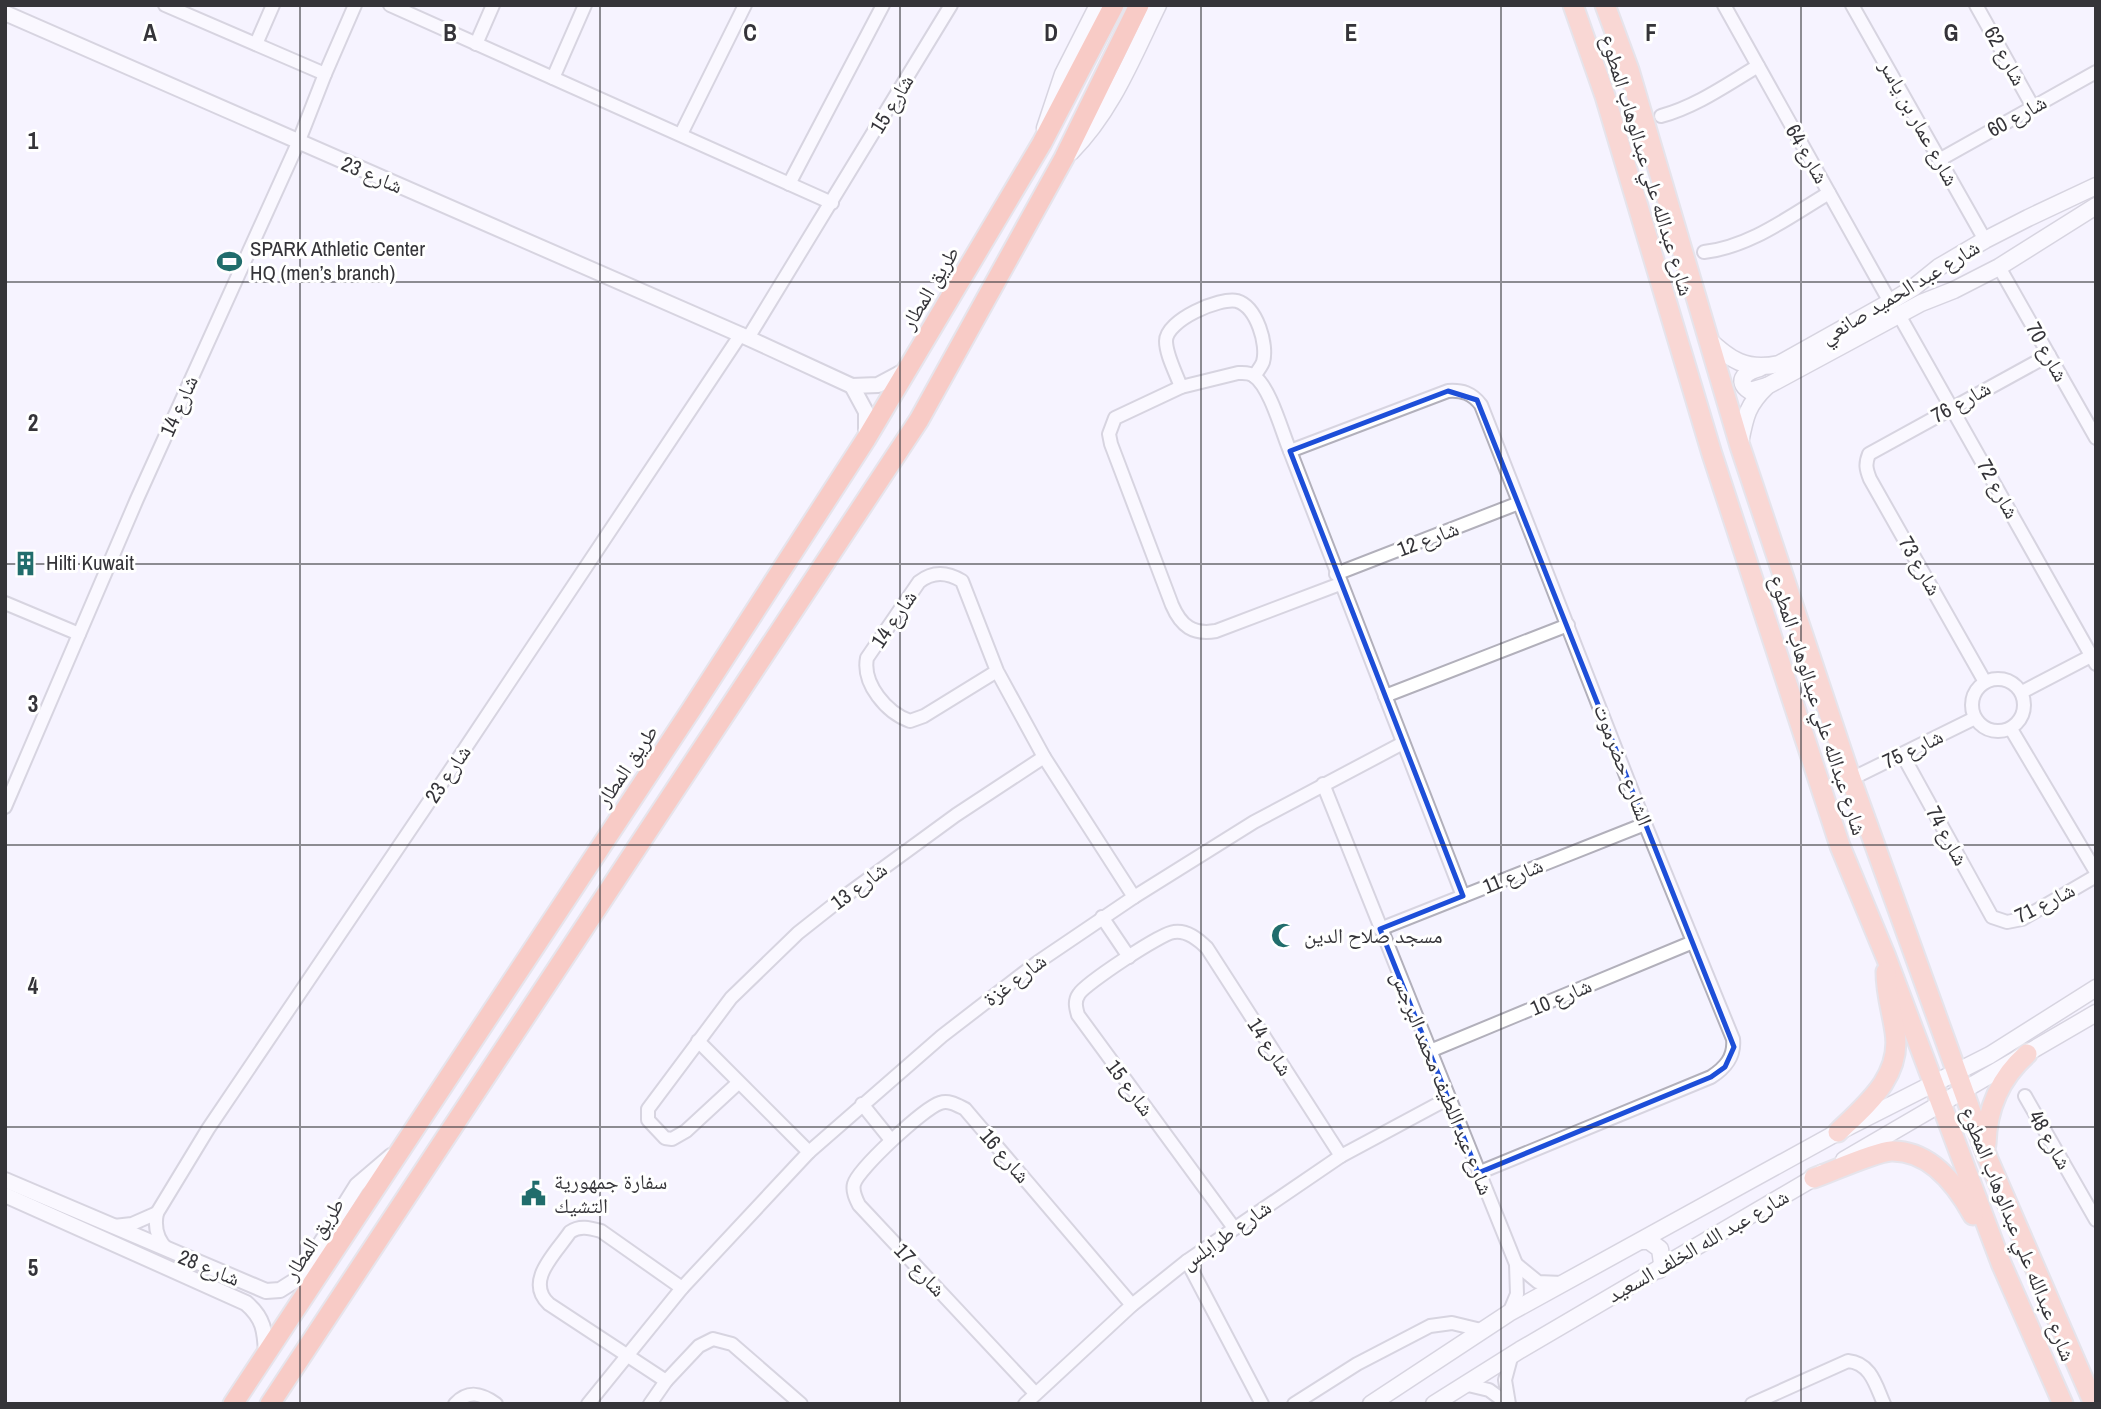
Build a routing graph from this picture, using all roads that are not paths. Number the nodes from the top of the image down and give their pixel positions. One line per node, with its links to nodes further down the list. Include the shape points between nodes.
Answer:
1 (165, 5): 20 (street)
2 (274, 5): 20 (street)
3 (355, 5): 24 (street, شارع 14)
4 (493, 5): 21 (street)
5 (585, 5): 25 (street)
6 (745, 5): 29 (street)
7 (883, 5): 34 (street)
8 (951, 5): 37 (street, شارع 15)
9 (1098, 5): 31 (main road, طريق المطار, via 1057,88)
10 (1114, 5): 31 (highway, طريق المطار)
11 (1139, 5): 32 (highway)
12 (1158, 5): 32 (main road, via 1113,98)
13 (1573, 5): 26 (main road, شارع عبدالله علي عبدالوهاب المطوع)
14 (1605, 5): 40 (main road, شارع عبدالله علي عبدالوهاب المطوع, via 1629,70)
15 (1724, 5): 22 (street, شارع 64)
16 (1852, 5): 33 (street, شارع عمار بن ياسر)
17 (1976, 5): 27 (street, شارع 62)
18 (394, 6): 21 (street)
19 (5, 12): 30 (street, شارع 23)
20 (256, 44): 24 (street)
21 (476, 44): 25 (street)
22 (1758, 66): 28 (street, via 1701,101); 36 (street, شارع 64)
23 (2096, 72): 27 (street, شارع 60)
24 (325, 74): 30 (street, شارع 14)
25 (553, 78): 29 (street)
26 (1605, 96): 40 (main road, via 1615,91 1623,96 1652,187); 92 (main road, شارع عبدالله علي عبدالوهاب المطوع, via 1712,454 1818,781)
27 (2034, 107): 33 (street, شارع 60)
28 (1661, 116)
29 (681, 134): 34 (street)
30 (298, 143): 48 (street, شارع 23); 67 (street, شارع 14)
31 (1042, 143): 52 (highway, طريق المطار)
32 (1065, 158): 83 (highway, via 919,420)
33 (1939, 160): 41 (street, شارع عمار بن ياسر)
34 (789, 184): 37 (street)
35 (2096, 186): 39 (main road, شارع عبد الحميد صانعي)
36 (1829, 193): 43 (street, via 1746,241); 47 (street, شارع 64)
37 (832, 203): 48 (street, شارع 15)
38 (2096, 206): 42 (main road, شارع عبد الحميد صانعي)
39 (2028, 218): 41 (main road, شارع عبد الحميد صانعي); 42 (main road, via 2044,225)
40 (1676, 232): 49 (main road, شارع عبدالله علي عبدالوهاب المطوع)
41 (1985, 240): 44 (main road, شارع عبد الحميد صانعي)
42 (2041, 242): 45 (main road, شارع عبد الحميد صانعي)
43 (1704, 252)
44 (1939, 267): 46 (main road, via 1937,284); 47 (main road, شارع عبد الحميد صانعي)
45 (1999, 267): 46 (main road, شارع عبد الحميد صانعي); 50 (street, شارع 70)
46 (1954, 290): 47 (main road, شارع عبد الحميد صانعي)
47 (1895, 308): 51 (main road, شارع عبد الحميد صانعي, via 1779,364); 55 (main road, شارع عبد الحميد صانعي); 57 (street, شارع 72)
48 (744, 336): 54 (street, شارع 23); 114 (street, شارع 23, via 208,1129)
49 (1706, 337): 51 (main road, via 1724,354); 60 (main road, شارع عبدالله علي عبدالوهاب المطوع)
50 (2049, 355): 57 (street, شارع 76); 58 (street, شارع 70)
51 (1760, 368): 55 (main road, via 1743,375 1744,387 1750,391)
52 (909, 369): 54 (street, via 878,385); 59 (highway, طريق المطار)
53 (1254, 376): 56 (street, via 1238,373); 56 (street, via 1263,363 1263,340 1247,306 1228,300 1189,315 1170,329 1166,342); 61 (street)
54 (852, 386): 59 (street, via 866,412)
55 (1767, 386): 60 (main road, شارع عبد الحميد صانعي, via 1753,399 1745,416)
56 (1181, 387): 64 (street, via 1119,415 1110,434 1183,625 1203,634 1216,631)
57 (1952, 407): 62 (street, شارع 76); 68 (street, شارع 72)
58 (2096, 438)
59 (866, 439): 73 (highway, طريق المطار)
60 (1740, 446): 79 (main road, شارع عبدالله علي عبدالوهاب المطوع)
61 (1290, 451): 63 (street, الشارع حضرموت, via 1448,391 1463,391 1481,405); 64 (street)
62 (1874, 451): 70 (street, شارع 73, via 1866,461 1870,479)
63 (1519, 503): 64 (street, شارع 12); 66 (street, الشارع حضرموت)
64 (1338, 579): 72 (street)
65 (5, 603): 67 (street)
66 (1568, 625): 72 (street); 82 (street, الشارع حضرموت)
67 (79, 634): 81 (street, شارع 14)
68 (2093, 660): 71 (street)
69 (997, 671): 69 (street, شارع 14, via 962,581 941,573 919,582 866,666 871,684 887,707 910,722); 78 (street, شارع 14)
70 (1986, 682): 71 (street, via 2006,680); 74 (street, via 1973,698)
71 (2022, 692): 75 (street, via 2024,713)
72 (1385, 696): 76 (street)
73 (691, 710): 83 (highway, via 675,749 608,853 611,866); 106 (highway, طريق المطار)
74 (1975, 718): 75 (street, via 1991,731); 77 (street, شارع 75)
75 (2011, 729): 84 (street)
76 (1403, 743): 80 (street, شارع غزة); 85 (street)
77 (1902, 754): 79 (street, شارع 75); 88 (street, شارع 74)
78 (1044, 757): 86 (street, شارع 14); 95 (street, شارع 13, via 956,815 798,933 731,998)
79 (1851, 779): 98 (main road, شارع عبدالله علي عبدالوهاب المطوع)
80 (1323, 784): 86 (street, شارع غزة); 89 (street, شارع عبد اللطيف محمد البرجس)
81 (5, 807)
82 (1645, 824): 85 (street, شارع 11); 90 (street, الشارع حضرموت)
83 (625, 864): 136 (highway)
84 (2096, 874): 88 (street, شارع 71, via 2022,919 2007,922)
85 (1463, 896): 89 (street, شارع 11)
86 (1134, 897): 87 (street, شارع غزة)
87 (1102, 917): 91 (street); 103 (street, شارع غزة, via 942,1036)
88 (1992, 917)
89 (1380, 929): 96 (street, شارع عبد اللطيف محمد البرجس)
90 (1693, 942): 96 (street, شارع 10); 110 (street, الشارع حضرموت, via 1733,1039 1725,1068)
91 (1129, 957): 108 (street, شارع 14, via 1171,932 1198,939); 117 (street, شارع 15, via 1081,991 1076,1002 1078,1015)
92 (1886, 957): 100 (main road, شارع عبدالله علي عبدالوهاب المطوع); 104 (main road, via 1887,1001 1896,1042 1893,1064 1876,1095)
93 (2096, 988): 98 (main road, via 1990,1055)
94 (2096, 1013): 97 (main road)
95 (698, 1041): 99 (street); 99 (street, شارع 13, via 648,1109 648,1120 655,1129 665,1138 679,1136)
96 (1430, 1051): 102 (street, شارع عبد اللطيف محمد البرجس)
97 (2027, 1054): 98 (main road); 109 (main road, via 1994,1098 1988,1122)
98 (1960, 1081): 100 (main road, شارع عبد الله الخلف السعيد); 109 (main road, شارع عبدالله علي عبدالوهاب المطوع)
99 (738, 1083): 107 (street)
100 (1937, 1093): 104 (main road, شارع عبد الله الخلف السعيد); 111 (main road, شارع عبد الله الخلف السعيد); 121 (main road, شارع عبدالله علي عبدالوهاب المطوع)
101 (2025, 1096): 115 (street, شارع 48)
102 (1449, 1098): 108 (street, شارع طرابلس); 110 (street, شارع عبد اللطيف محمد البرجس)
103 (862, 1104): 105 (street); 107 (street, شارع غزة)
104 (1838, 1132): 118 (main road, شارع عبد الله الخلف السعيد)
105 (891, 1140): 126 (street, شارع 16, via 936,1104 949,1102 965,1109); 134 (street, شارع 17, via 858,1178 854,1192 859,1205)
106 (400, 1149): 119 (street, شارع 28, via 357,1185 299,1278 280,1290 266,1291); 129 (highway, طريق المطار)
107 (809, 1152): 125 (street, شارع غزة)
108 (1341, 1156): 117 (street, شارع طرابلس)
109 (1988, 1159): 151 (main road, شارع عبدالله علي عبدالوهاب المطوع)
110 (1478, 1173): 122 (street, شارع عبد اللطيف محمد البرجس)
111 (1814, 1178): 121 (main road, via 1889,1151 1923,1159 1938,1168 1964,1198); 123 (main road, شارع عبد الله الخلف السعيد)
112 (5, 1180): 116 (street, شارع 28)
113 (5, 1195): 129 (street, شارع 28, via 246,1303 257,1312 265,1329)
114 (156, 1213): 116 (street, via 132,1224); 119 (street, via 158,1236)
115 (2096, 1220)
116 (110, 1227): 119 (street, شارع 28)
117 (1234, 1228): 120 (street, شارع طرابلس)
118 (1642, 1241): 123 (main road, via 1660,1249); 124 (main road, شارع عبد الله الخلف السعيد)
119 (170, 1252)
120 (1187, 1261): 126 (street, شارع طرابلس); 143 (street)
121 (2001, 1263): 150 (main road, شارع عبدالله علي عبدالوهاب المطوع)
122 (1516, 1264): 124 (street, via 1538,1282); 127 (street, شارع عبد اللطيف محمد البرجس, via 1517,1294)
123 (1658, 1270): 131 (main road, شارع عبد الله الخلف السعيد)
124 (1562, 1283): 127 (main road, شارع عبد الله الخلف السعيد)
125 (682, 1288): 130 (street, شارع غزة); 130 (street, via 601,1231 582,1228 570,1233 540,1274 540,1291 549,1304)
126 (1132, 1305): 134 (street, شارع طرابلس)
127 (1509, 1312): 128 (main road, شارع عبد الله الخلف السعيد)
128 (1481, 1330): 144 (street, via 1452,1323 1430,1326); 145 (main road, شارع عبد الله الخلف السعيد)
129 (266, 1353): 135 (highway, طريق المطار)
130 (626, 1354): 132 (street); 139 (street, شارع غزة)
131 (1512, 1354): 133 (main road, شارع عبد الله الخلف السعيد); 147 (street, via 1505,1380)
132 (666, 1381): 140 (street); 141 (street, via 699,1346 721,1340 732,1344)
133 (1464, 1384): 146 (main road, شارع عبد الله الخلف السعيد); 147 (street, via 1489,1390)
134 (1035, 1393): 142 (street, شارع طرابلس)
135 (233, 1404)
136 (270, 1404)
137 (455, 1404): 138 (street, via 462,1397 478,1394)
138 (496, 1404)
139 (589, 1404)
140 (650, 1404)
141 (801, 1404)
142 (1025, 1404)
143 (1262, 1404)
144 (1294, 1404)
145 (1371, 1404)
146 (1434, 1404)
147 (1508, 1404)
148 (1752, 1404): 149 (street, via 1848,1361 1866,1368)
149 (1885, 1404)
150 (2063, 1404)
151 (2094, 1404)

